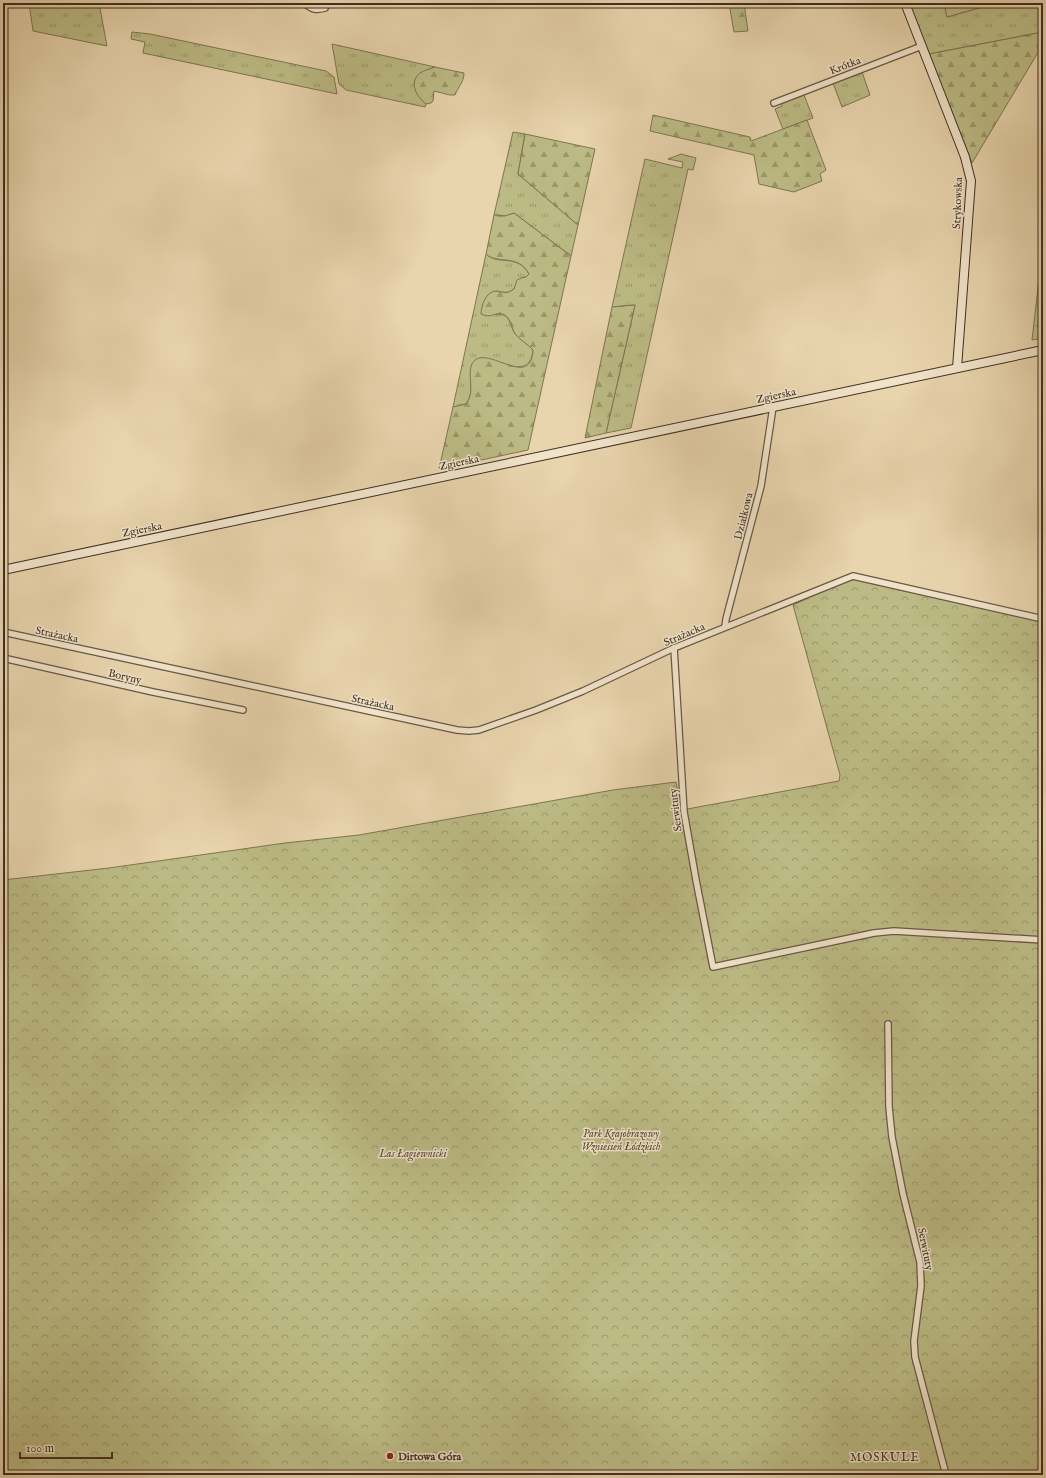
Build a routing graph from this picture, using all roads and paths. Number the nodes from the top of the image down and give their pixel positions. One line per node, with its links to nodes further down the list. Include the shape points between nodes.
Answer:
1 (304, 3): 2 (street, via 316,10 325,8)
2 (324, 3)
3 (905, 3): 4 (main road, Strykowska)
4 (922, 46): 5 (street, Krótka); 7 (main road, Strykowska, via 965,157 971,181)
5 (774, 103)
6 (1043, 350): 7 (main road, Zgierska)
7 (957, 368): 8 (main road, Zgierska)
8 (773, 407): 9 (main road, Zgierska); 11 (street, Działkowa, via 760,486)
9 (3, 570)
10 (1043, 619): 11 (street, Strażacka, via 853,576)
11 (725, 627): 13 (street, Strażacka)
12 (3, 632): 13 (street, Strażacka, via 462,731 479,730 543,707)
13 (674, 648): 16 (street, Serwituty, via 684,812 712,967 894,931)
14 (3, 658): 15 (street, Boryny)
15 (243, 710)
16 (1043, 940)
17 (888, 1024): 18 (street, Serwituty, via 892,1136 920,1262 921,1286 914,1341 915,1357)
18 (946, 1475)

